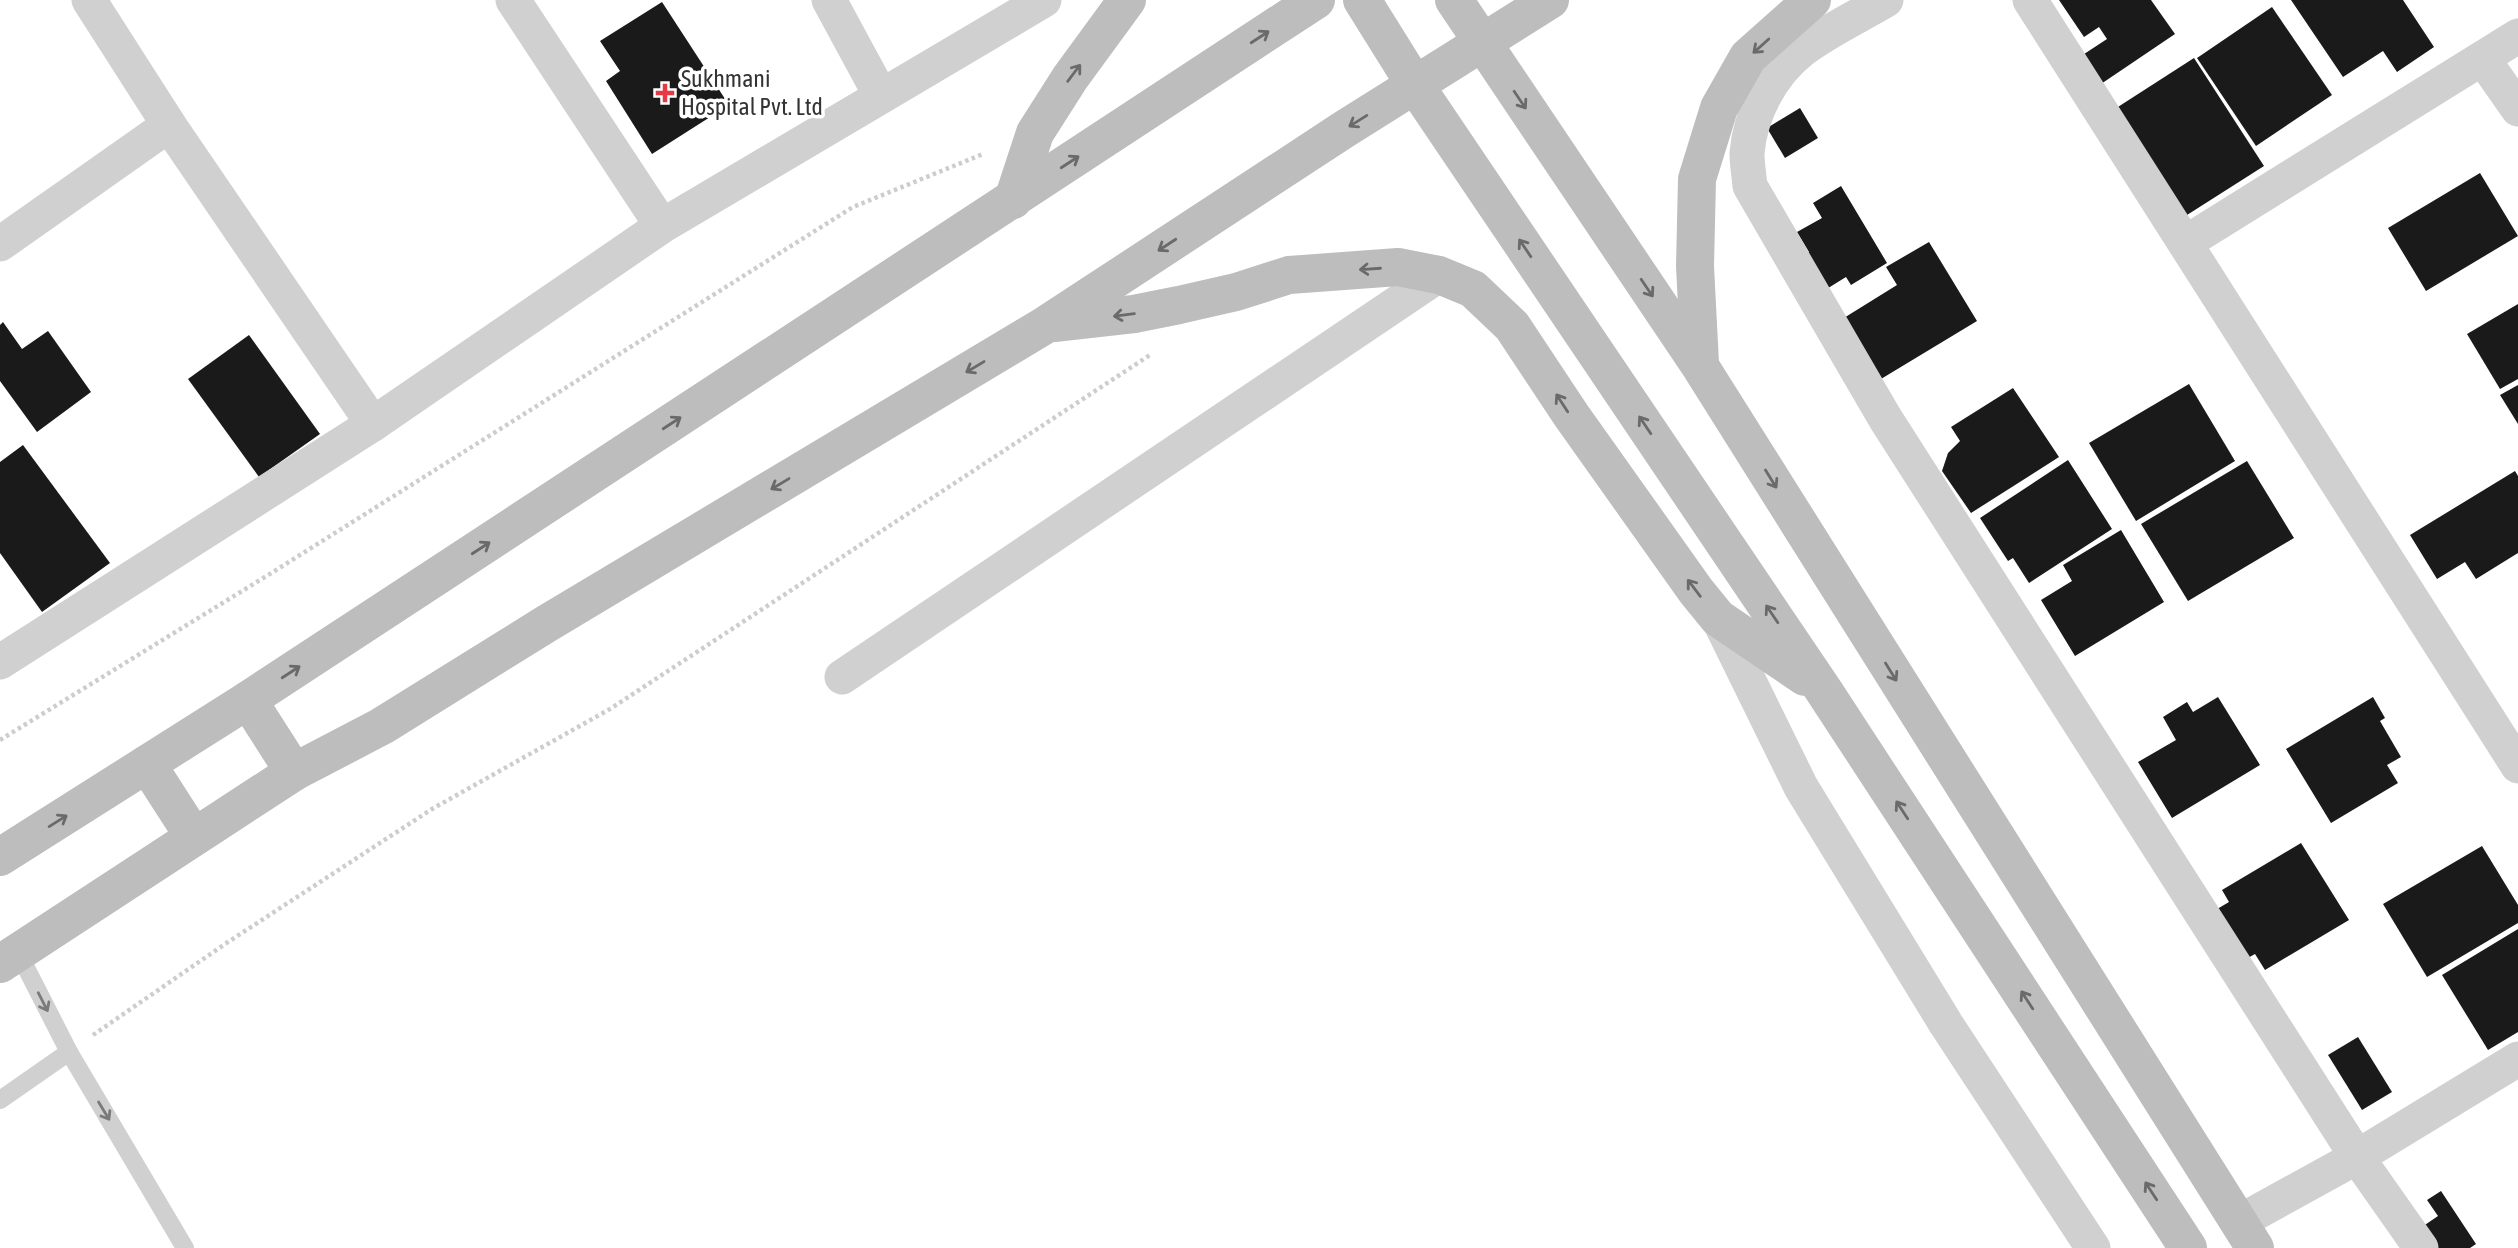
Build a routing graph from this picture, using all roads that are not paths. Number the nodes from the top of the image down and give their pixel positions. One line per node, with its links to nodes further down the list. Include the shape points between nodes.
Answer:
1 (89, 0): 19 (street)
2 (513, 0): 21 (street)
3 (829, 0): 17 (street)
4 (1044, 0): 17 (street)
5 (1127, 0): 20 (main road, one-way to 5, via 1035,133)
6 (1316, 0): 20 (main road, one-way to 6)
7 (1362, 0): 16 (main road)
8 (1454, 0): 14 (main road)
9 (1550, 0): 14 (main road)
10 (1812, 0): 26 (main road, one-way to 26, via 1748,57 1719,108 1698,178 1695,267)
11 (1886, 0): 42 (street, via 1801,51 1779,75 1760,102 1751,131 1747,155 1750,186 1885,418)
12 (2030, 0): 22 (street)
13 (2518, 36): 15 (street)
14 (1482, 43): 16 (main road); 26 (main road, one-way to 26)
15 (2483, 59): 18 (street); 22 (street)
16 (1415, 85): 25 (main road, one-way to 25); 31 (main road, one-way to 16)
17 (881, 96): 21 (street)
18 (2518, 109)
19 (169, 125): 23 (street); 27 (street)
20 (1013, 200): 32 (main road, one-way to 20)
21 (662, 226): 27 (street)
22 (2185, 243): 34 (street)
23 (0, 244)
24 (1439, 275): 25 (main road, one-way to 25, via 1398,267 1289,275 1236,292 1134,314); 28 (main road, one-way to 24, via 1578,426 1512,326 1473,289); 30 (street)
25 (1047, 324): 35 (main road, one-way to 35, via 382,726)
26 (1700, 366): 43 (main road, one-way to 43)
27 (373, 424): 29 (street)
28 (1718, 618): 31 (main road); 45 (street, via 1801,787 1946,1024)
29 (0, 662)
30 (842, 677)
31 (1824, 691): 46 (main road, one-way to 31)
32 (248, 700): 33 (main road); 35 (main road)
33 (147, 764): 36 (main road); 37 (main road, one-way to 33)
34 (2518, 766)
35 (294, 772): 36 (main road)
36 (194, 838): 38 (main road)
37 (0, 857)
38 (9, 958): 39 (lane, one-way to 39)
39 (69, 1052): 41 (lane); 44 (lane, one-way to 44)
40 (2518, 1059): 42 (street)
41 (0, 1100)
42 (2357, 1157): 43 (street); 47 (street)
43 (2247, 1235)
44 (185, 1248)
45 (2093, 1248)
46 (2189, 1248)
47 (2421, 1248)

